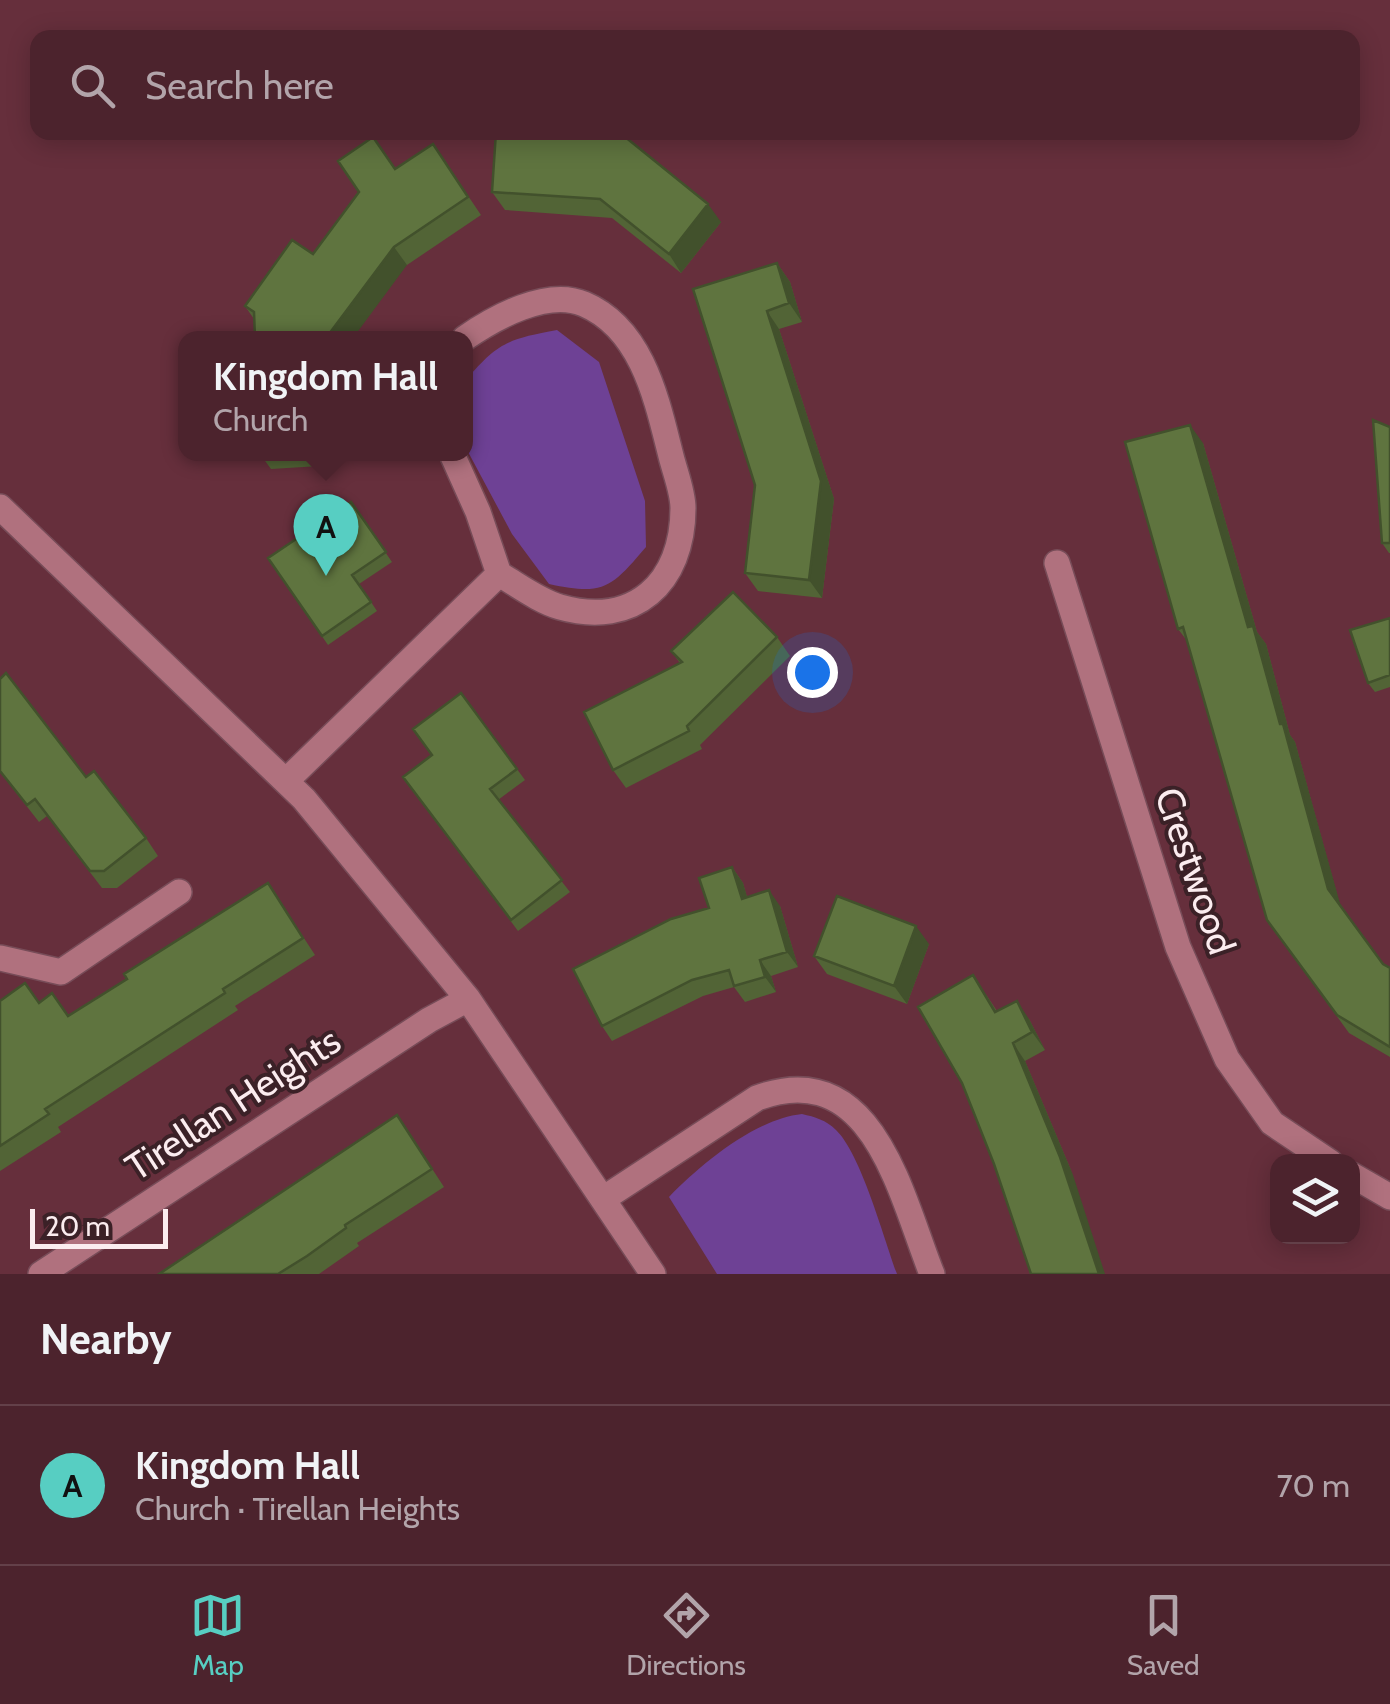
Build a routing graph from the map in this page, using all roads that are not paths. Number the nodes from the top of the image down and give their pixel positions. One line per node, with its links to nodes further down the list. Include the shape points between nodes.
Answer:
1 (473, 333): 5 (street, via 510,310 548,301 582,302 619,326 654,387 683,506 678,548 658,589 626,609 556,606)
2 (455, 461): 5 (street)
3 (0, 507): 6 (street)
4 (1057, 562): 10 (street, Crestwood, via 1178,947 1227,1059 1272,1123)
5 (500, 574): 6 (street)
6 (286, 780): 9 (street)
7 (179, 892): 8 (street, via 62,972)
8 (0, 958)
9 (468, 1000): 13 (street); 14 (street, Tirellan Heights)
10 (1318, 1154)
11 (1360, 1180): 12 (street)
12 (1390, 1197)
13 (603, 1199): 15 (street); 16 (street, via 756,1098 814,1090 836,1098 878,1138)
14 (41, 1274)
15 (653, 1274)
16 (932, 1274)

